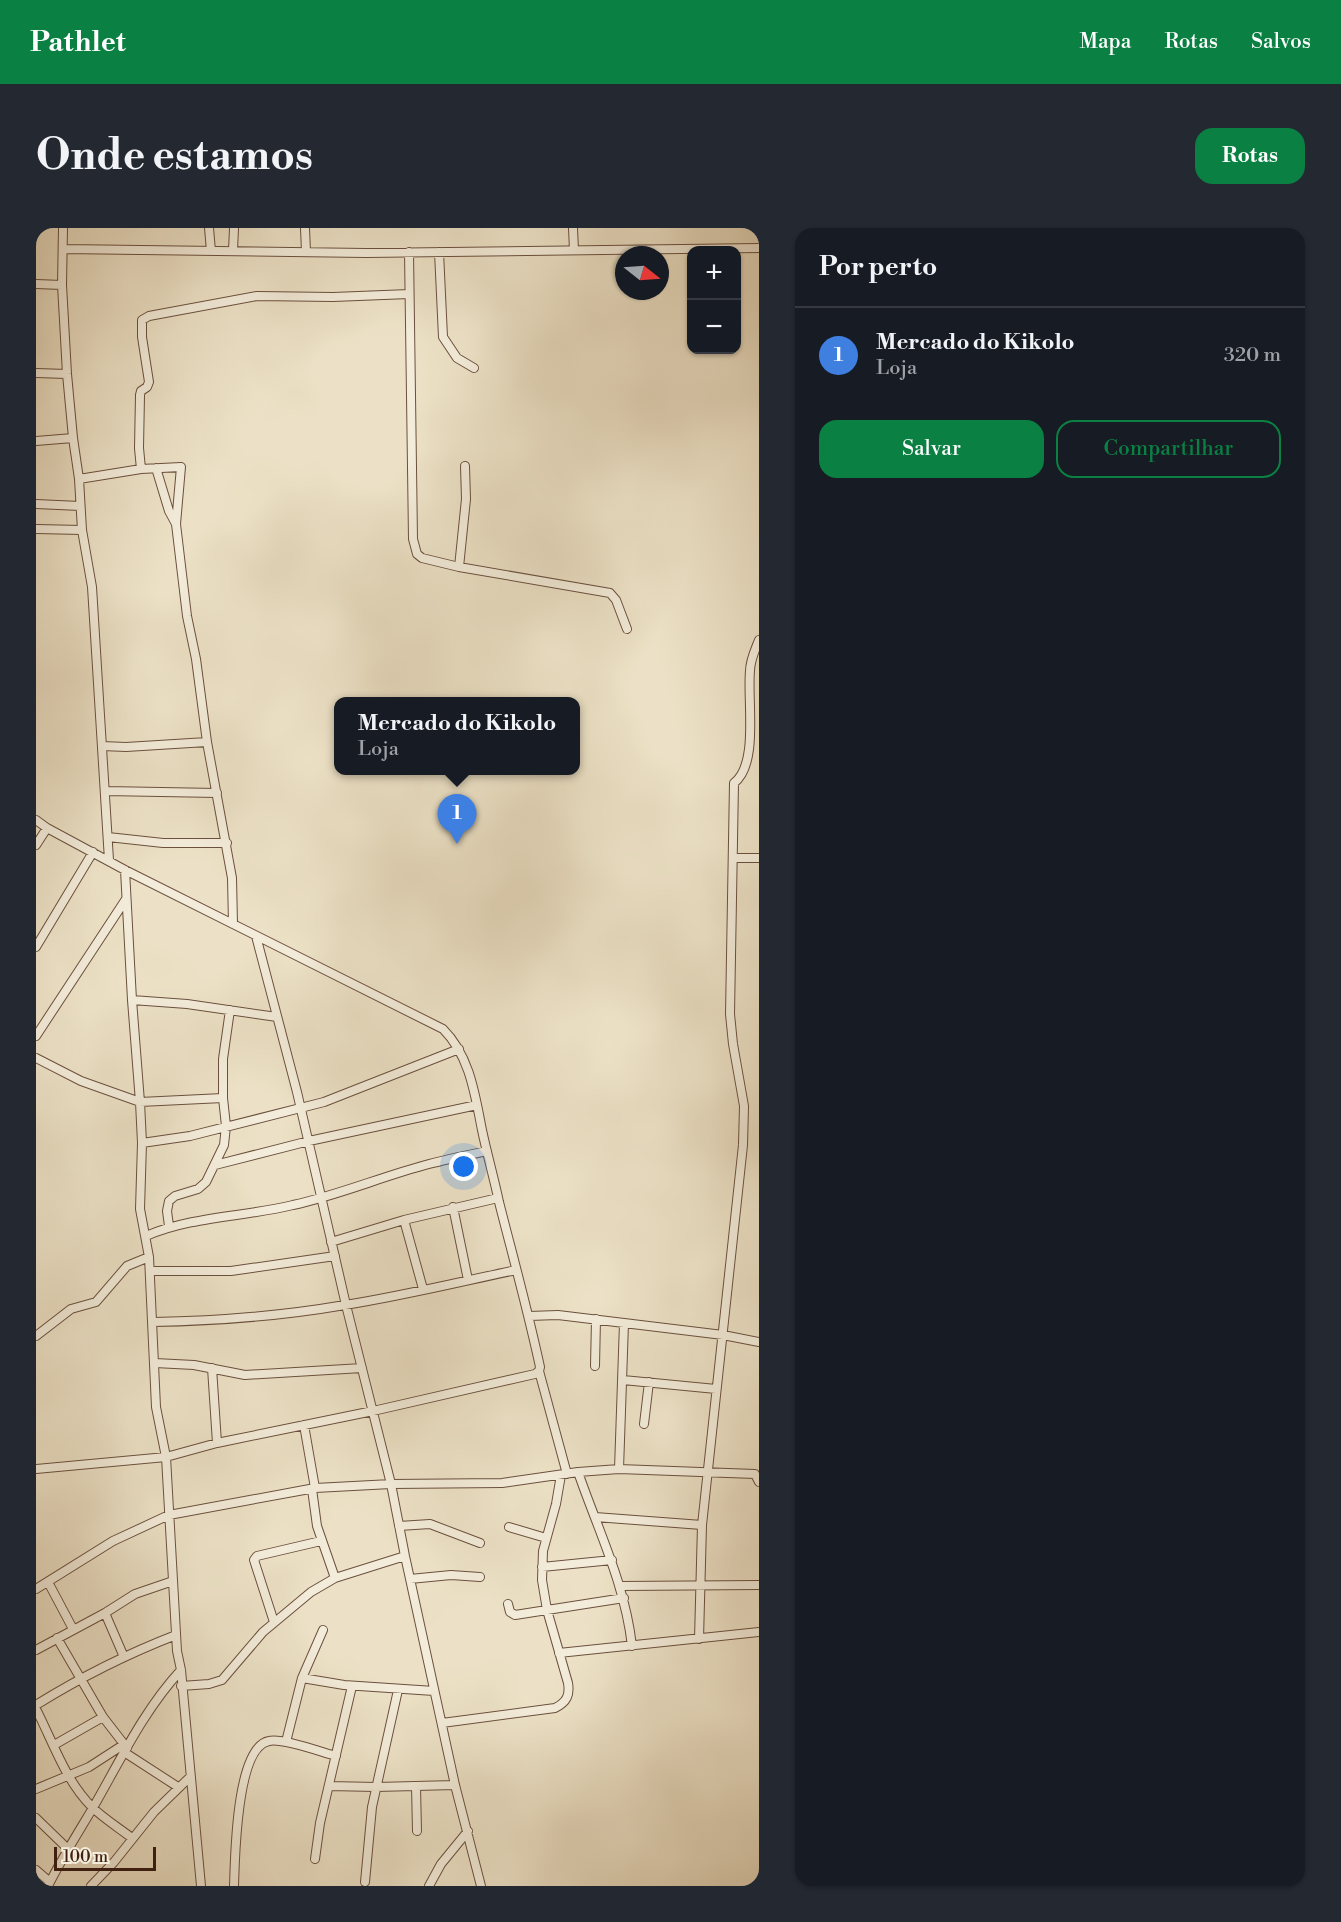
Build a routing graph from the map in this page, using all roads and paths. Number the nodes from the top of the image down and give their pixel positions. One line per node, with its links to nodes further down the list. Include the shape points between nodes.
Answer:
1 (63, 228): 7 (street)
2 (209, 228): 9 (street)
3 (234, 228): 10 (street)
4 (305, 228): 11 (street)
5 (573, 228): 8 (street)
6 (759, 248): 8 (street)
7 (64, 249): 9 (street); 15 (street)
8 (574, 250): 13 (street)
9 (211, 251): 10 (street)
10 (233, 251): 11 (street)
11 (306, 252): 12 (street)
12 (409, 252): 13 (street); 16 (street)
13 (439, 252): 17 (street, via 443,337 457,358)
14 (36, 284): 15 (street)
15 (62, 285): 19 (street)
16 (409, 294): 24 (street, via 257,296 142,320 149,382 140,395); 31 (street, via 413,544 422,558)
17 (474, 368)
18 (36, 373): 19 (street)
19 (67, 374): 20 (street)
20 (73, 438): 21 (street); 25 (street)
21 (36, 441)
22 (465, 466): 31 (street)
23 (156, 468): 24 (street); 28 (street); 28 (street, via 181,467)
24 (141, 469): 25 (street)
25 (79, 479): 27 (street)
26 (36, 504): 27 (street)
27 (80, 506): 30 (street)
28 (177, 524): 34 (street)
29 (36, 529): 30 (street)
30 (82, 530): 35 (street, via 92,587)
31 (459, 567): 32 (street, via 610,593)
32 (627, 629)
33 (759, 640): 44 (street, via 750,670 750,743 746,766 734,783)
34 (207, 742): 35 (street); 37 (street)
35 (102, 746): 36 (street)
36 (105, 791): 37 (street); 40 (street)
37 (217, 794): 41 (street)
38 (36, 820): 39 (street)
39 (47, 828): 42 (street); 43 (street)
40 (108, 837): 41 (street, via 163,843); 46 (street)
41 (227, 843): 49 (street)
42 (36, 845)
43 (93, 852): 46 (street); 51 (street)
44 (734, 858): 45 (street); 85 (street, via 730,1014 744,1106)
45 (759, 858)
46 (110, 860): 47 (street)
47 (125, 870): 48 (street); 49 (street)
48 (126, 899): 52 (street); 55 (street)
49 (233, 924): 50 (street)
50 (256, 936): 54 (street); 56 (street, via 443,1029)
51 (36, 947)
52 (132, 1000): 53 (street); 59 (street)
53 (230, 1010): 54 (street); 58 (street)
54 (278, 1017): 61 (street)
55 (36, 1036)
56 (459, 1049): 60 (street); 61 (street)
57 (36, 1058): 59 (street, via 81,1081)
58 (223, 1098): 59 (street); 62 (street)
59 (140, 1102): 64 (street)
60 (477, 1105): 63 (street); 65 (street)
61 (301, 1107): 62 (street); 63 (street)
62 (226, 1126): 64 (street); 66 (street, via 224,1145)
63 (309, 1141): 66 (street); 68 (street)
64 (142, 1143): 72 (street, via 140,1209)
65 (487, 1151): 67 (street); 68 (street, via 428,1164)
66 (215, 1165): 71 (street, via 198,1189 175,1196 169,1202)
67 (498, 1198): 69 (street); 76 (street)
68 (322, 1199): 71 (street); 73 (street)
69 (453, 1208): 70 (street); 78 (street)
70 (404, 1220): 73 (street); 79 (street)
71 (169, 1226): 72 (street)
72 (146, 1236): 75 (street)
73 (332, 1242): 74 (street)
74 (335, 1256): 77 (street, via 231,1271); 80 (street)
75 (149, 1257): 77 (street); 86 (street, via 127,1266 96,1302 71,1309)
76 (516, 1270): 78 (street); 81 (street)
77 (150, 1271): 83 (street)
78 (468, 1280): 79 (street)
79 (423, 1289): 80 (street)
80 (346, 1305): 83 (street, via 219,1320); 91 (street)
81 (528, 1316): 82 (street); 92 (street)
82 (596, 1319): 84 (street); 89 (street)
83 (153, 1322): 88 (street)
84 (624, 1323): 85 (street); 93 (street)
85 (723, 1335): 87 (street); 95 (street)
86 (36, 1336)
87 (759, 1342)
88 (155, 1363): 90 (street); 100 (street, via 156,1407)
89 (596, 1366)
90 (212, 1368): 91 (street, via 253,1375); 99 (street)
91 (362, 1368): 96 (street)
92 (539, 1371): 96 (street); 105 (street)
93 (623, 1380): 94 (street); 101 (street)
94 (649, 1382): 95 (street); 97 (street)
95 (716, 1389): 104 (street)
96 (373, 1411): 98 (street); 107 (street)
97 (644, 1424)
98 (304, 1425): 99 (street); 108 (street)
99 (217, 1443): 100 (street)
100 (166, 1457): 102 (street); 109 (street)
101 (619, 1468): 103 (street); 104 (street)
102 (36, 1469)
103 (578, 1472): 105 (street); 110 (street)
104 (707, 1473): 106 (street); 111 (street)
105 (564, 1474): 107 (street, via 502,1484); 114 (street)
106 (758, 1477)
107 (391, 1484): 108 (street); 112 (street)
108 (313, 1489): 109 (street); 115 (street)
109 (169, 1515): 123 (street); 124 (street, via 113,1541)
110 (595, 1516): 111 (street); 118 (street)
111 (702, 1525): 127 (street)
112 (399, 1526): 116 (street, via 426,1523); 117 (street)
113 (509, 1527): 114 (street)
114 (546, 1538): 119 (street)
115 (321, 1541): 121 (street); 133 (street, via 257,1556 254,1560)
116 (480, 1543)
117 (405, 1556): 121 (street); 122 (street)
118 (612, 1560): 119 (street); 126 (street)
119 (542, 1567): 131 (street)
120 (480, 1576): 122 (street)
121 (335, 1578): 133 (street)
122 (410, 1579): 150 (street)
123 (173, 1581): 132 (street, via 135,1594); 137 (street)
124 (48, 1582): 128 (street); 134 (street)
125 (759, 1585): 127 (street)
126 (620, 1586): 127 (street); 129 (street)
127 (700, 1586): 139 (street)
128 (36, 1589)
129 (624, 1598): 131 (street); 140 (street)
130 (508, 1604): 131 (street, via 515,1615)
131 (547, 1610): 142 (street)
132 (105, 1613): 134 (street); 143 (street)
133 (274, 1622): 147 (street, via 222,1680)
134 (73, 1629): 138 (street)
135 (323, 1630): 145 (street)
136 (759, 1632): 139 (street)
137 (176, 1635): 143 (street); 144 (street)
138 (57, 1638): 141 (street); 146 (street)
139 (699, 1639): 140 (street)
140 (632, 1646): 142 (street)
141 (36, 1650)
142 (559, 1653): 154 (street, via 569,1691 563,1704 541,1711)
143 (124, 1657): 146 (street)
144 (181, 1670): 147 (street); 157 (street)
145 (302, 1677): 148 (street); 155 (street)
146 (81, 1678): 151 (street); 153 (street)
147 (181, 1686): 160 (street)
148 (352, 1686): 149 (street); 158 (street)
149 (398, 1690): 150 (street); 165 (street)
150 (434, 1690): 154 (street)
151 (36, 1705)
152 (36, 1709): 156 (street)
153 (103, 1717): 156 (street); 157 (street)
154 (442, 1723): 161 (street)
155 (286, 1742): 158 (street); 179 (street, via 262,1743 244,1775)
156 (54, 1745): 159 (street)
157 (125, 1749): 159 (street); 164 (street); 167 (street)
158 (336, 1756): 162 (street)
159 (68, 1776): 166 (street); 167 (street)
160 (190, 1777): 164 (street); 178 (street)
161 (455, 1785): 163 (street); 170 (street)
162 (329, 1786): 165 (street); 173 (street)
163 (416, 1786): 165 (street); 169 (street)
164 (178, 1787): 171 (street)
165 (376, 1788): 175 (street)
166 (36, 1789)
167 (93, 1808): 171 (street); 172 (street)
168 (36, 1818): 172 (street)
169 (417, 1831)
170 (468, 1831): 180 (street); 181 (street)
171 (132, 1839): 177 (street)
172 (68, 1849): 176 (street)
173 (315, 1859)
174 (36, 1870): 176 (street)
175 (365, 1882)
176 (49, 1884)
177 (91, 1886)
178 (201, 1886)
179 (234, 1886)
180 (429, 1886)
181 (481, 1886)

